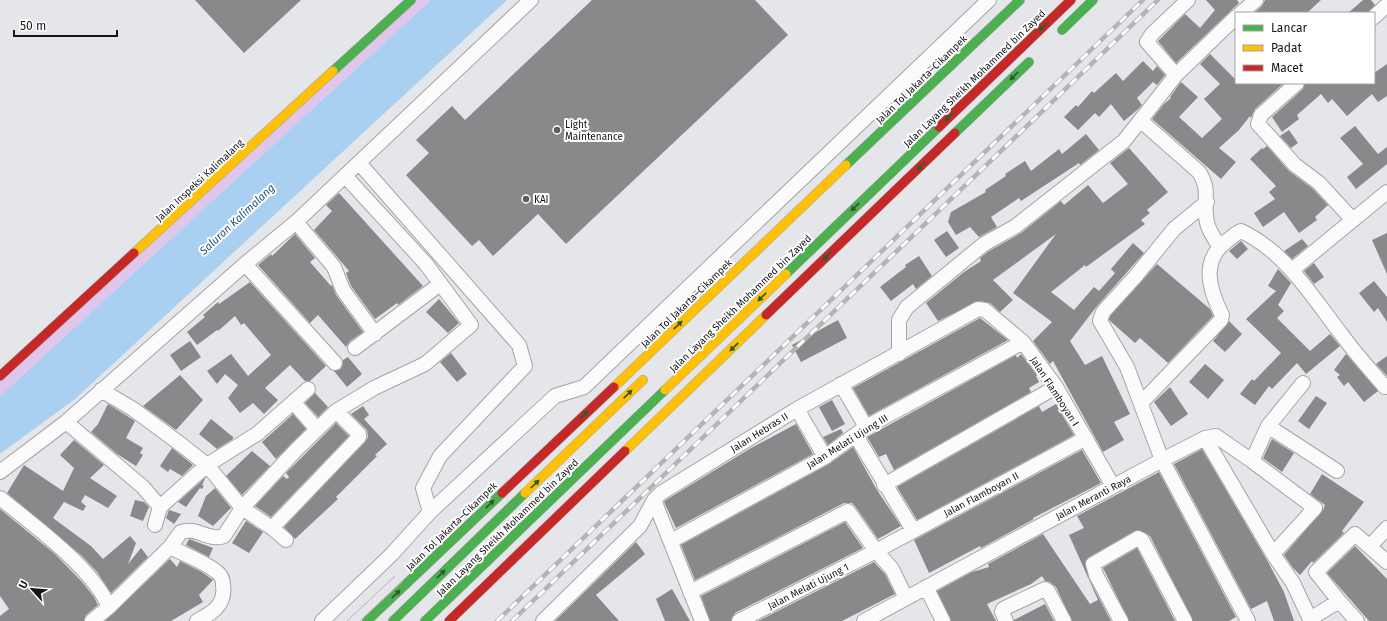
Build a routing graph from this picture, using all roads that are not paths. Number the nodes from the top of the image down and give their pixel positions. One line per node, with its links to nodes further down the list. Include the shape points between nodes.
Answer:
1 (412, 0): 35 (main road, Jalan Inspeksi Kalimalang)
2 (531, 0): 18 (street)
3 (989, 0): 64 (street, via 584,387 555,396)
4 (1020, 0): 87 (main road, Jalan Tol Jakarta–Cikampek, one-way to 4)
5 (1071, 0): 89 (main road, Jalan Layang Sheikh Mohammed bin Zayed, one-way to 89)
6 (1093, 0): 13 (main road)
7 (1188, 0): 15 (street, via 1152,34 1147,42)
8 (1256, 0): 10 (street)
9 (1387, 6): 11 (street)
10 (1242, 12)
11 (1375, 16)
12 (1235, 18): 15 (street)
13 (1053, 39)
14 (1035, 55): 90 (main road, one-way to 90)
15 (1176, 76): 17 (street, via 1154,101)
16 (1297, 84): 22 (street, via 1260,115 1258,124 1295,165 1319,183)
17 (1141, 122): 21 (street, via 1199,172 1205,182); 32 (street, via 1124,141 1102,159 1016,226 984,244 907,307 899,320)
18 (360, 164): 19 (street); 64 (street, via 519,346 525,366 440,456 423,488)
19 (346, 176): 23 (street); 27 (street, via 426,264)
20 (1387, 192): 22 (street)
21 (1207, 202): 24 (street, via 1207,226); 43 (street, via 1174,229 1103,312 1100,321 1127,368)
22 (1352, 219): 26 (street)
23 (296, 222): 25 (street); 29 (street, via 334,267 343,290)
24 (1219, 246): 26 (street, via 1240,231 1268,249); 43 (street, via 1212,260 1209,275 1214,299 1222,315 1221,320)
25 (245, 264): 33 (street); 41 (street)
26 (1292, 270): 39 (street)
27 (440, 284): 29 (street); 45 (street, via 472,325 425,364 374,388)
28 (982, 309): 30 (street, Jalan Flamboyan I); 32 (street, Jalan Hebras II)
29 (375, 334): 31 (street)
30 (1023, 342): 38 (street, Jalan Flamboyan I); 49 (street, Jalan Melati Ujung III)
31 (355, 348)
32 (899, 354): 37 (street, Jalan Hebras II)
33 (335, 363)
34 (648, 375): 88 (main road, Jalan Layang Sheikh Mohammed bin Zayed, one-way to 34)
35 (0, 376)
36 (1303, 383): 47 (street)
37 (841, 384): 44 (street, Jalan Hebras II); 49 (street)
38 (1056, 387): 50 (street, Jalan Flamboyan I); 58 (street)
39 (1385, 387)
40 (308, 389): 42 (street)
41 (101, 390): 46 (street); 55 (street, via 133,409)
42 (294, 403): 48 (street); 55 (street, via 257,434)
43 (1141, 403): 53 (street)
44 (797, 409): 52 (street); 61 (street, Jalan Hebras II, via 661,493)
45 (336, 411): 48 (street); 66 (street, via 359,437)
46 (66, 422): 57 (street); 62 (street, via 143,487)
47 (1268, 426): 54 (street); 56 (street)
48 (317, 430): 63 (street)
49 (861, 432): 52 (street, Jalan Melati Ujung III); 58 (street)
50 (1086, 438): 59 (street, Jalan Flamboyan I); 68 (street, Jalan Flamboyan II)
51 (1205, 438): 53 (street, Jalan Meranti Raya); 54 (street, via 1216,436); 74 (street)
52 (825, 457): 70 (street, Jalan Melati Ujung III)
53 (1162, 460): 59 (street, Jalan Meranti Raya); 98 (street)
54 (1252, 462): 74 (street, via 1315,508)
55 (207, 465): 62 (street); 63 (street)
56 (1337, 471)
57 (0, 472)
58 (884, 485): 68 (street)
59 (1113, 486): 76 (street, Jalan Meranti Raya)
60 (0, 498): 80 (street, via 68,554 98,589)
61 (654, 500): 70 (street); 91 (street, via 640,526)
62 (160, 507): 65 (street)
63 (242, 508): 66 (street); 71 (street, via 224,536 219,538 191,530 181,532)
64 (430, 512): 86 (street, via 392,554)
65 (155, 525)
66 (272, 528): 69 (street)
67 (1387, 528): 72 (street)
68 (913, 530): 73 (street, Jalan Flamboyan II)
69 (286, 540)
70 (671, 541): 77 (street)
71 (171, 546): 80 (street); 85 (street, via 214,570 223,580 222,602 210,614)
72 (1370, 546): 75 (street); 79 (street, via 1355,534 1317,569 1316,575)
73 (876, 551): 77 (street, via 848,510); 78 (street, via 892,569); 93 (street, Jalan Melati Ujung 1)
74 (1273, 554): 83 (street, via 1293,582)
75 (1387, 562)
76 (926, 587): 78 (street, Jalan Meranti Raya); 94 (street)
77 (690, 592): 92 (street)
78 (906, 598): 82 (street, Jalan Meranti Raya)
79 (1339, 602): 83 (street); 99 (street)
80 (109, 607): 84 (street)
81 (1004, 617): 95 (street, via 1003,609 1045,589 1048,590)
82 (870, 619)
83 (1308, 620)
84 (92, 621)
85 (196, 621)
86 (322, 621)
87 (368, 621)
88 (393, 621)
89 (425, 621)
90 (449, 621)
91 (543, 621)
92 (702, 621)
93 (739, 621)
94 (944, 621)
95 (1064, 621)
96 (1121, 621): 97 (street, via 1096,575 1093,564 1138,538 1142,540)
97 (1185, 621)
98 (1248, 621)
99 (1357, 621)

